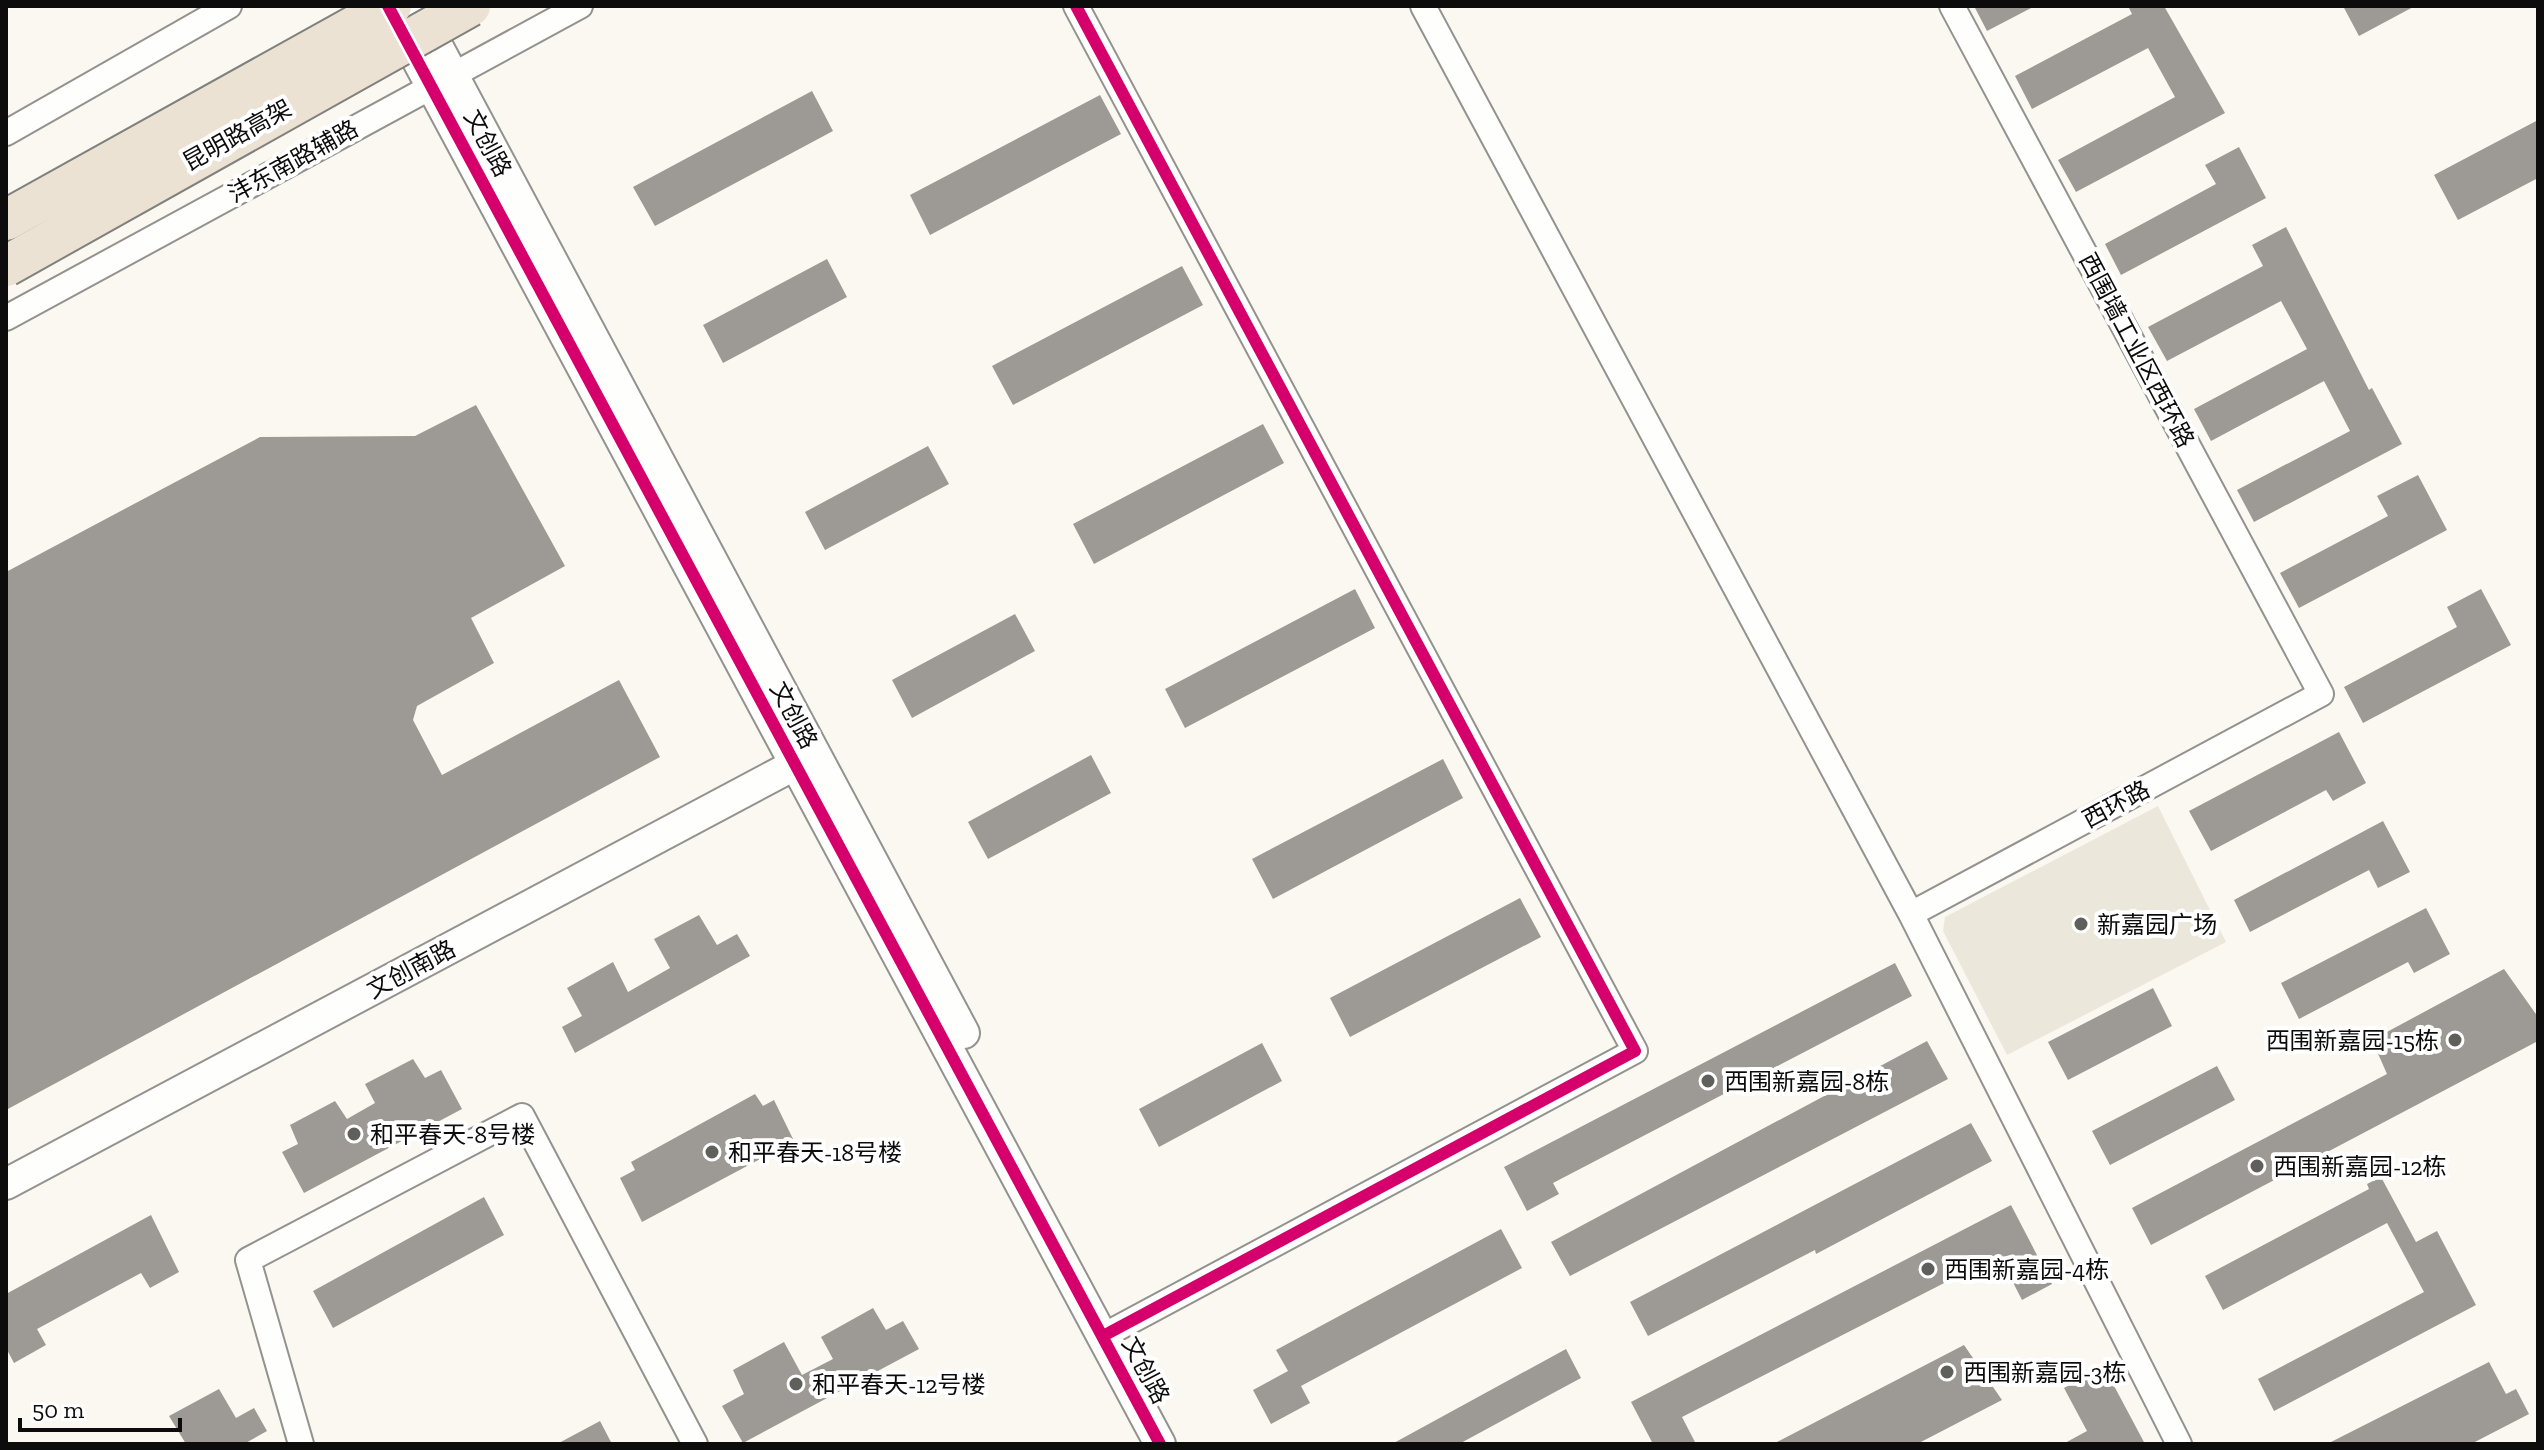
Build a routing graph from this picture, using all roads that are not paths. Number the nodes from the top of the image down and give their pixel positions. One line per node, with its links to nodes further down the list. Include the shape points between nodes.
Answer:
1 (229, 6): 10 (street)
2 (390, 6): 9 (street, 文创路); 11 (highway, 昆明路高架, bridge)
3 (416, 6): 9 (street, 文创路)
4 (470, 6): 12 (highway, 昆明路高架, bridge)
5 (580, 6): 9 (street, 沣东南路辅路)
6 (1076, 6): 18 (street, via 1635,1051)
7 (1423, 6): 16 (street)
8 (1952, 6): 14 (street, 西围墙工业区西环路)
9 (442, 80): 13 (street, 沣东南路辅路); 15 (street, 文创路)
10 (6, 133)
11 (6, 220)
12 (6, 266)
13 (6, 318)
14 (2321, 694): 16 (street, 西环路)
15 (806, 759): 17 (street, 文创南路); 18 (street, 文创路)
16 (1911, 914): 23 (street)
17 (6, 1184)
18 (1112, 1331): 21 (street, 文创路); 22 (street, 文创路)
19 (301, 1444): 20 (street, via 248,1260 522,1116)
20 (695, 1444)
21 (1160, 1444)
22 (1183, 1444)
23 (2179, 1444)

